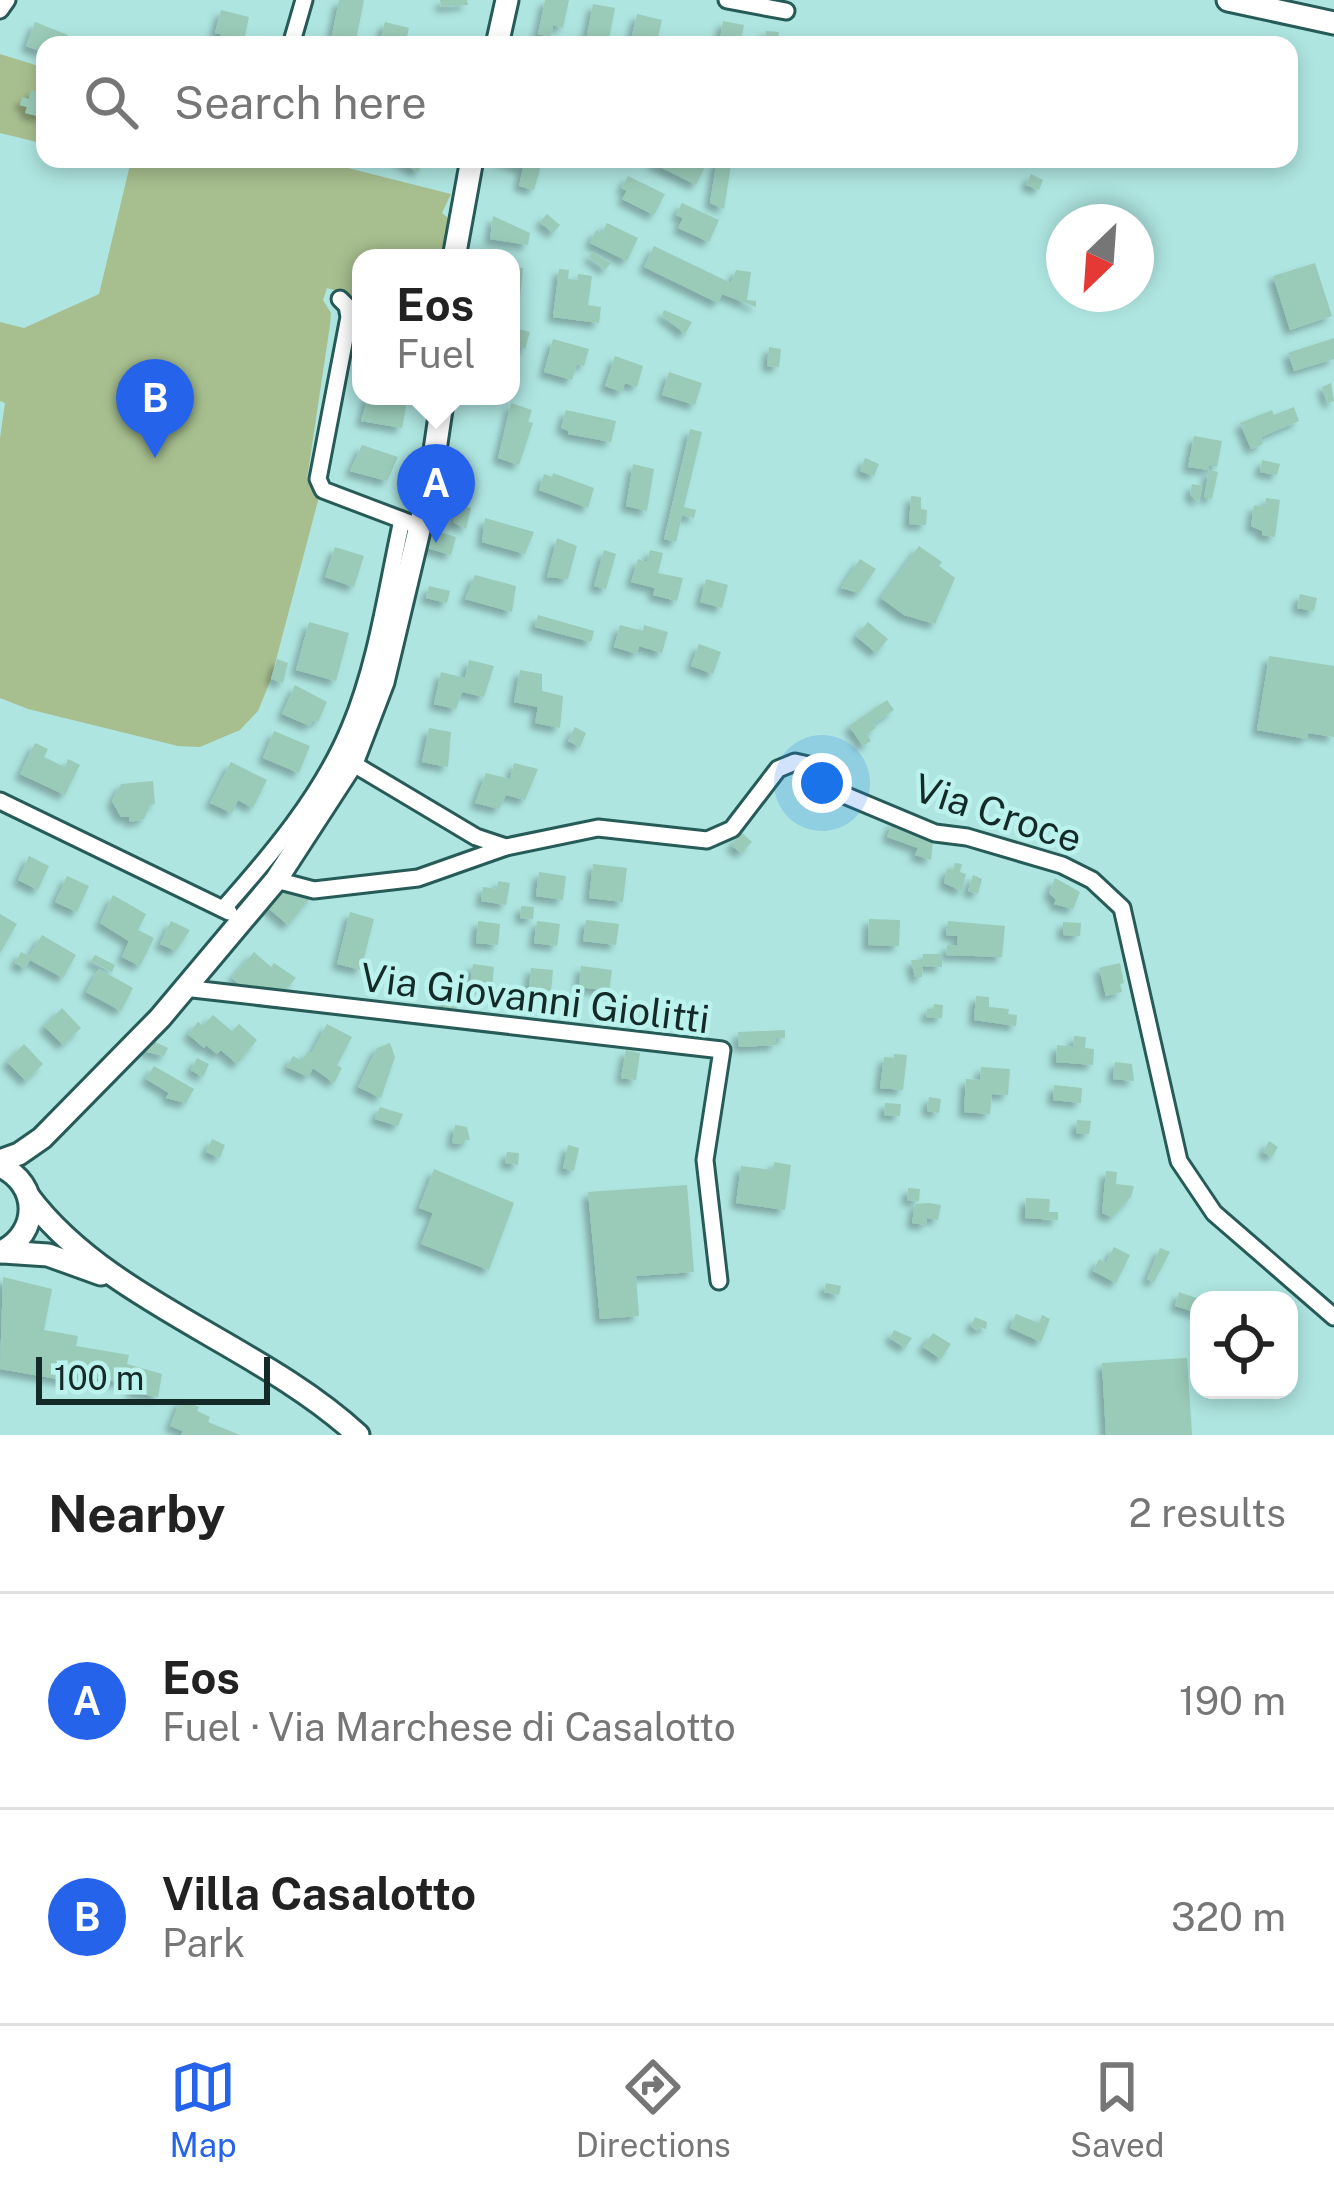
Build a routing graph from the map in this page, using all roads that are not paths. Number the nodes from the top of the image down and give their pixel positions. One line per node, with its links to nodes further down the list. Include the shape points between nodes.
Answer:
1 (8, 0): 6 (street)
2 (304, 0): 9 (street)
3 (507, 0): 10 (street)
4 (728, 0): 7 (street)
5 (1228, 0): 8 (street)
6 (0, 10)
7 (786, 11)
8 (1334, 23)
9 (294, 36)
10 (499, 36)
11 (470, 168): 12 (street)
12 (456, 249)
13 (340, 299): 15 (street, via 349,317 318,479 323,490)
14 (442, 405): 15 (street)
15 (411, 523): 16 (street, via 383,682); 20 (street, via 350,727)
16 (352, 764): 18 (street); 19 (street)
17 (0, 801): 20 (street)
18 (506, 848): 19 (street, Via Croce, via 418,878 314,890); 28 (street, Via Croce, via 598,828 707,840 732,829 778,769 795,762 814,766 837,792 935,833 1092,880 1126,920 1179,1161 1214,1213)
19 (276, 880): 20 (street)
20 (232, 914): 21 (street)
21 (184, 988): 22 (street); 26 (street, Via Giovanni Giolitti, via 722,1050 705,1160)
22 (42, 1138): 23 (street); 24 (street)
23 (0, 1163): 24 (street)
24 (29, 1196): 25 (street, via 27,1229); 27 (street, via 67,1240)
25 (2, 1252): 27 (street, via 48,1255)
26 (719, 1281)
27 (128, 1284): 29 (street, via 261,1363)
28 (1334, 1317)
29 (358, 1435)

